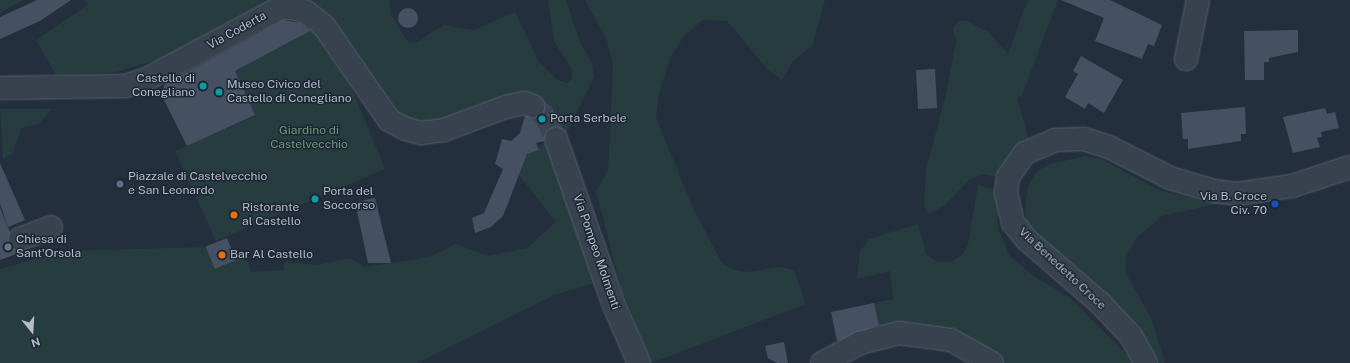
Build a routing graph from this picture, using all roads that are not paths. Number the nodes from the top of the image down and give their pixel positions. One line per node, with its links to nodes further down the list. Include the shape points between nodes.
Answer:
1 (1198, 0): 3 (street)
2 (294, 3): 4 (street, Via Coderta, via 145,80 124,86); 5 (street, Via Coderta, via 324,26 389,120 406,129 421,133 444,130 506,107 526,103)
3 (1186, 59)
4 (0, 88)
5 (534, 106)
6 (556, 138): 10 (street, Via Pompeo Molmenti, via 613,303)
7 (1350, 167): 13 (street, Via Benedetto Croce, via 1292,186 1237,194 1214,192 1170,178 1109,147 1084,139 1055,140 1025,153 1008,177 1006,192 1014,223 1027,240 1100,303 1131,336)
8 (51, 227): 9 (street)
9 (20, 239)
10 (639, 363)
11 (822, 363): 12 (street, via 860,343 906,334 951,340)
12 (992, 363)
13 (1146, 363)

